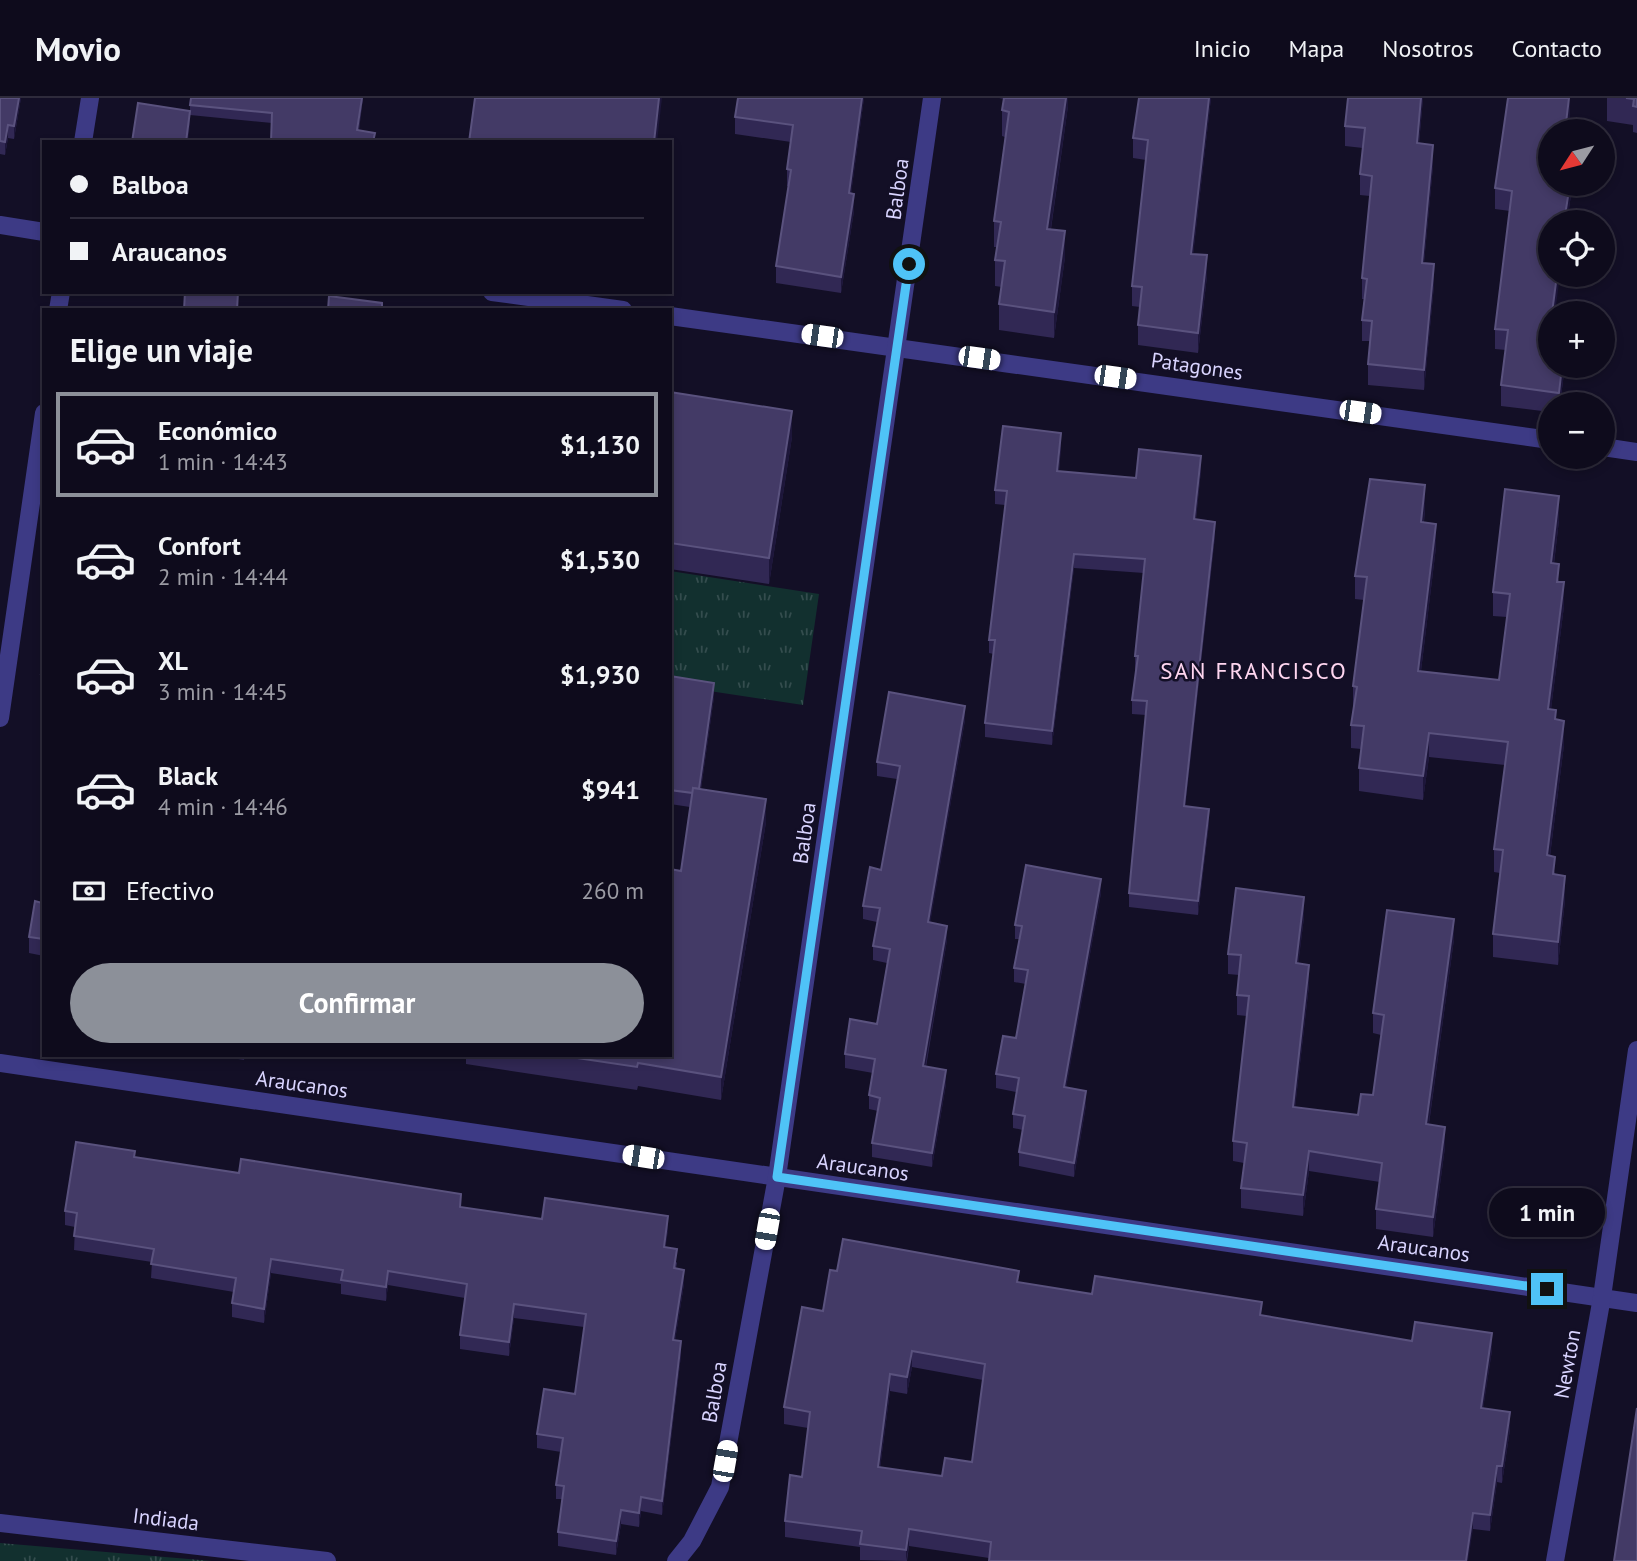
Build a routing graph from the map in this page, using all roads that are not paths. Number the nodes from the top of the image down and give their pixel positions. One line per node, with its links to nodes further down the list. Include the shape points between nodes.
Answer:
1 (90, 98): 3 (street)
2 (932, 98): 9 (street, Balboa)
3 (83, 140)
4 (0, 225): 5 (street)
5 (42, 232)
6 (507, 294): 7 (street)
7 (608, 308)
8 (672, 316): 9 (street, Patagones)
9 (897, 346): 11 (street, Patagones); 17 (street, Balboa)
10 (42, 427): 14 (street)
11 (1538, 438)
12 (1615, 449): 13 (street)
13 (1637, 452)
14 (0, 718)
15 (1637, 1050): 18 (street, Newton)
16 (0, 1063): 17 (street, Araucanos)
17 (777, 1177): 18 (street, Araucanos); 22 (street, Balboa, via 720,1487 692,1541)
18 (1602, 1297): 19 (street, Araucanos); 23 (street, Newton)
19 (1637, 1303)
20 (0, 1523): 21 (street, Indiada)
21 (327, 1561)
22 (676, 1561)
23 (1555, 1561)

